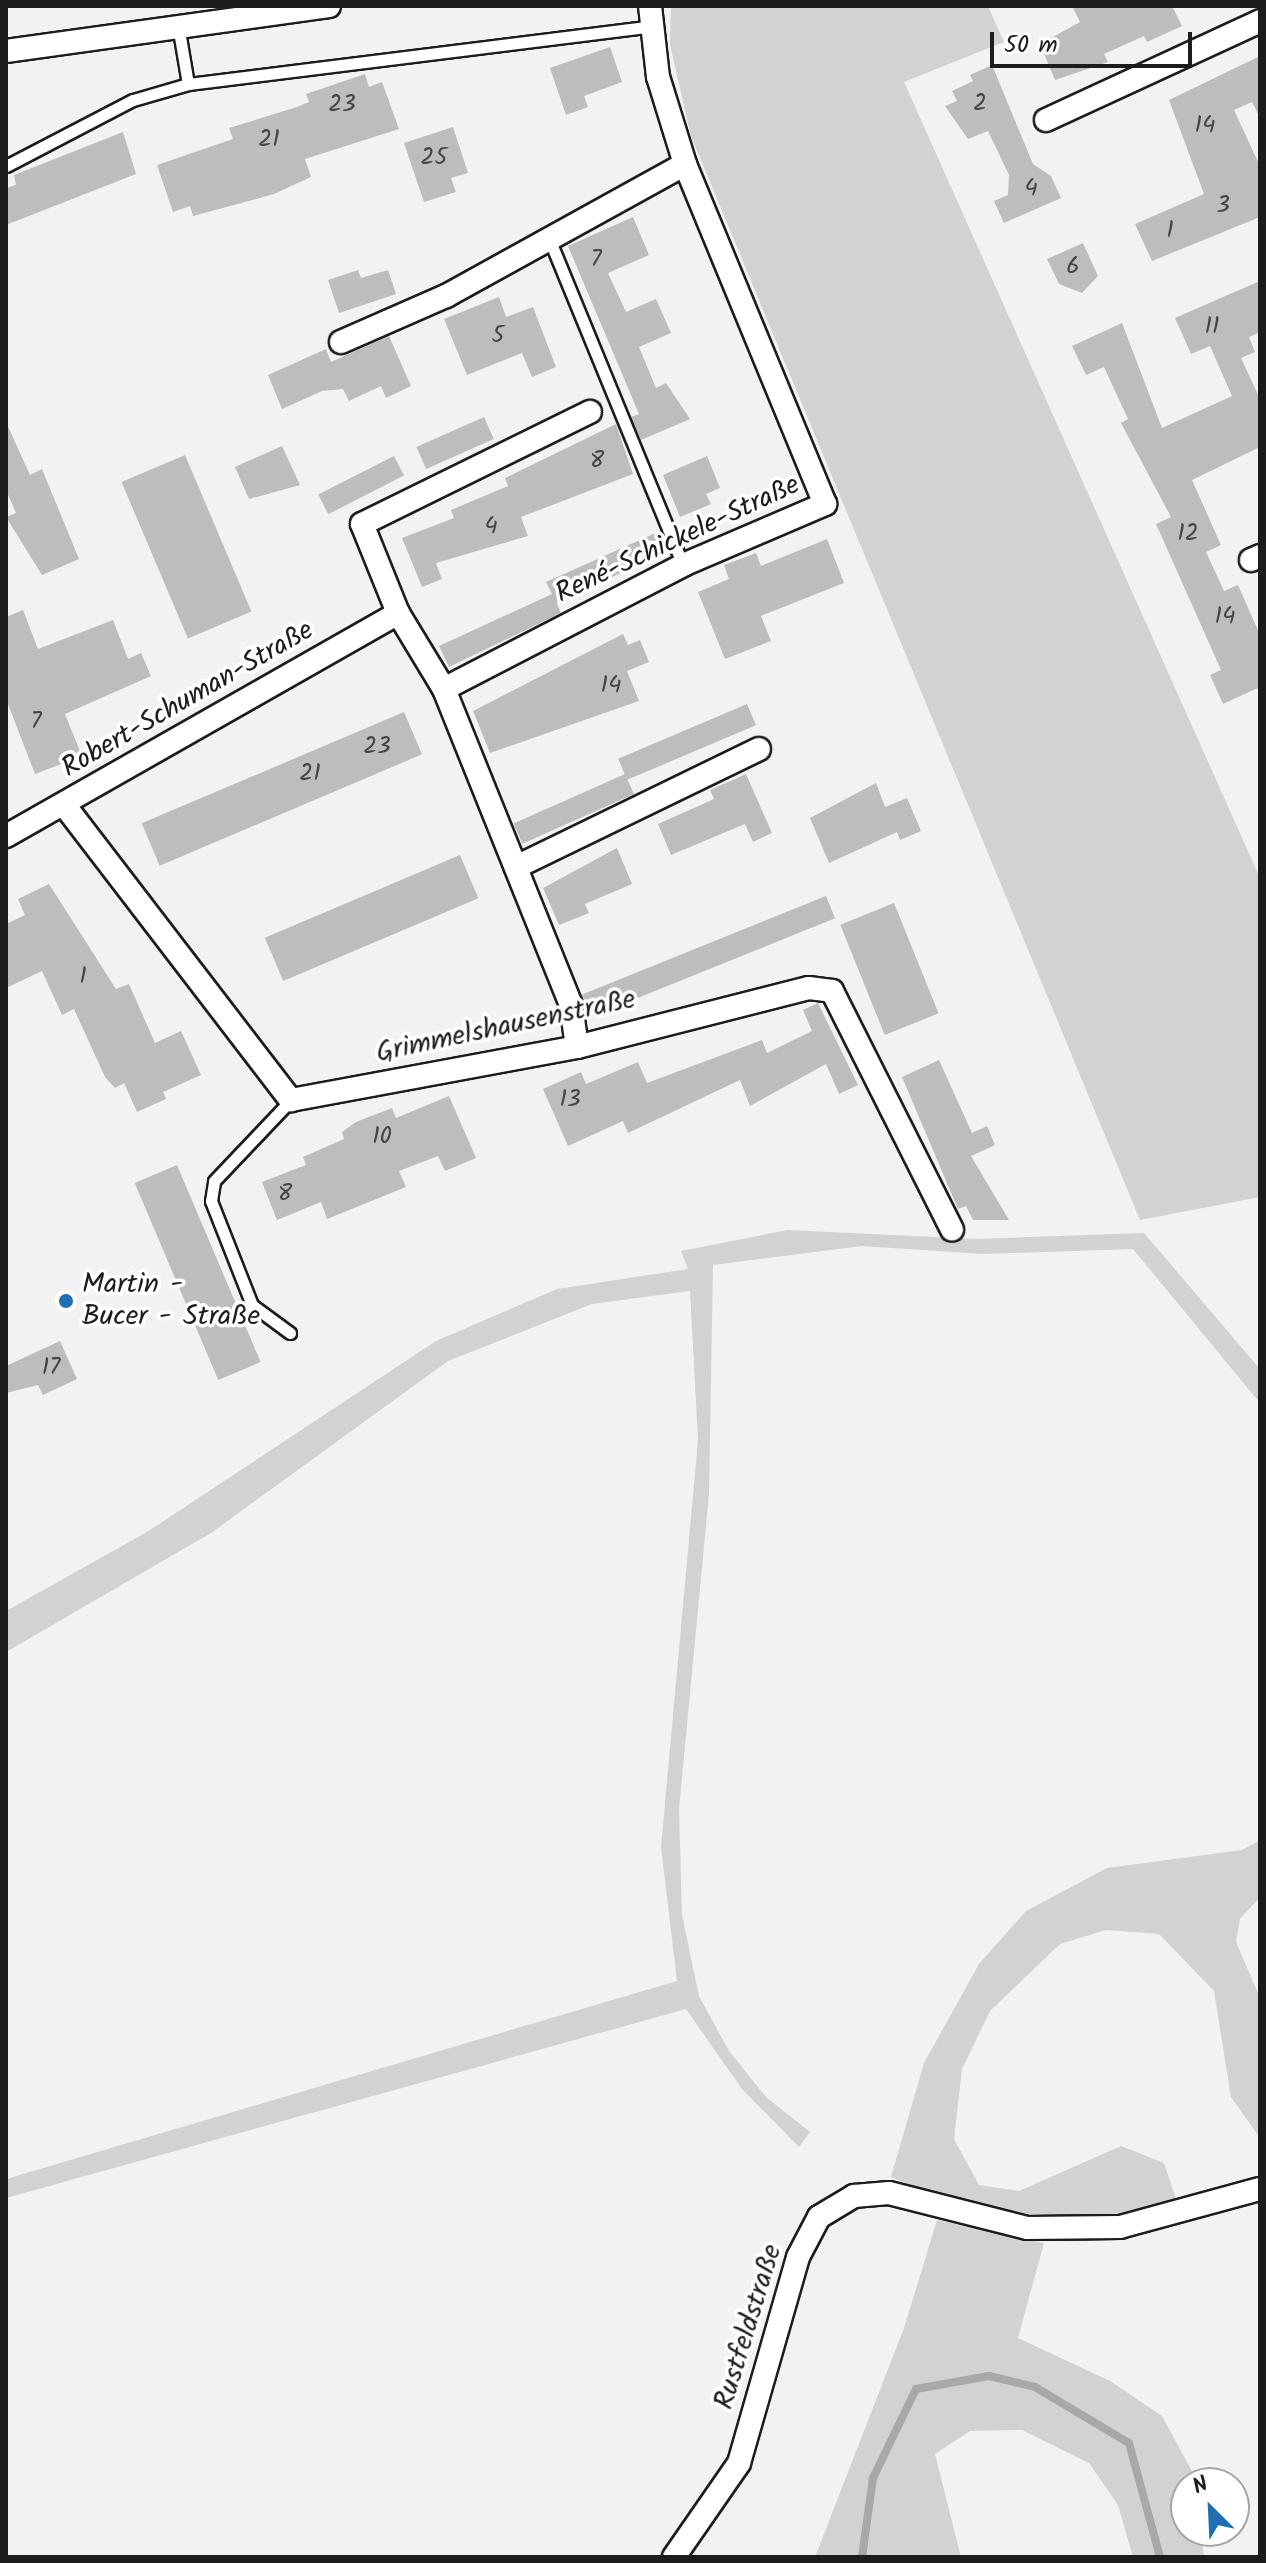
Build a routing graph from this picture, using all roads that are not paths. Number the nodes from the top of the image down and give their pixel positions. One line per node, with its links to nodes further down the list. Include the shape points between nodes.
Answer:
1 (329, 6): 4 (street)
2 (649, 16): 6 (lane); 8 (street, René-Schickele-Straße)
3 (1260, 21): 7 (street)
4 (179, 31): 5 (street); 6 (lane)
5 (6, 51)
6 (188, 84): 9 (lane, via 133,100)
7 (1046, 120)
8 (685, 164): 10 (street); 13 (street, René-Schickele-Straße, via 825,504)
9 (6, 166)
10 (550, 241): 11 (street); 13 (lane)
11 (341, 342)
12 (590, 412): 14 (street, via 362,524)
13 (683, 565): 15 (street, René-Schickele-Straße)
14 (398, 613): 15 (street); 17 (street, Robert-Schuman-Straße)
15 (444, 689): 19 (street)
16 (759, 749): 19 (street)
17 (65, 806): 18 (street, Robert-Schuman-Straße); 21 (street)
18 (6, 836)
19 (516, 867): 20 (street, via 571,1005)
20 (577, 1047): 21 (street, Grimmelshausenstraße); 22 (street, Grimmelshausenstraße, via 809,988 832,991)
21 (291, 1100): 23 (lane, via 214,1181 211,1201 252,1305)
22 (952, 1230)
23 (290, 1333)
24 (1260, 2189): 25 (street, Rustfeldstraße, via 1120,2227 1027,2228 889,2193 854,2196 819,2217 798,2257 739,2463)
25 (674, 2557)

